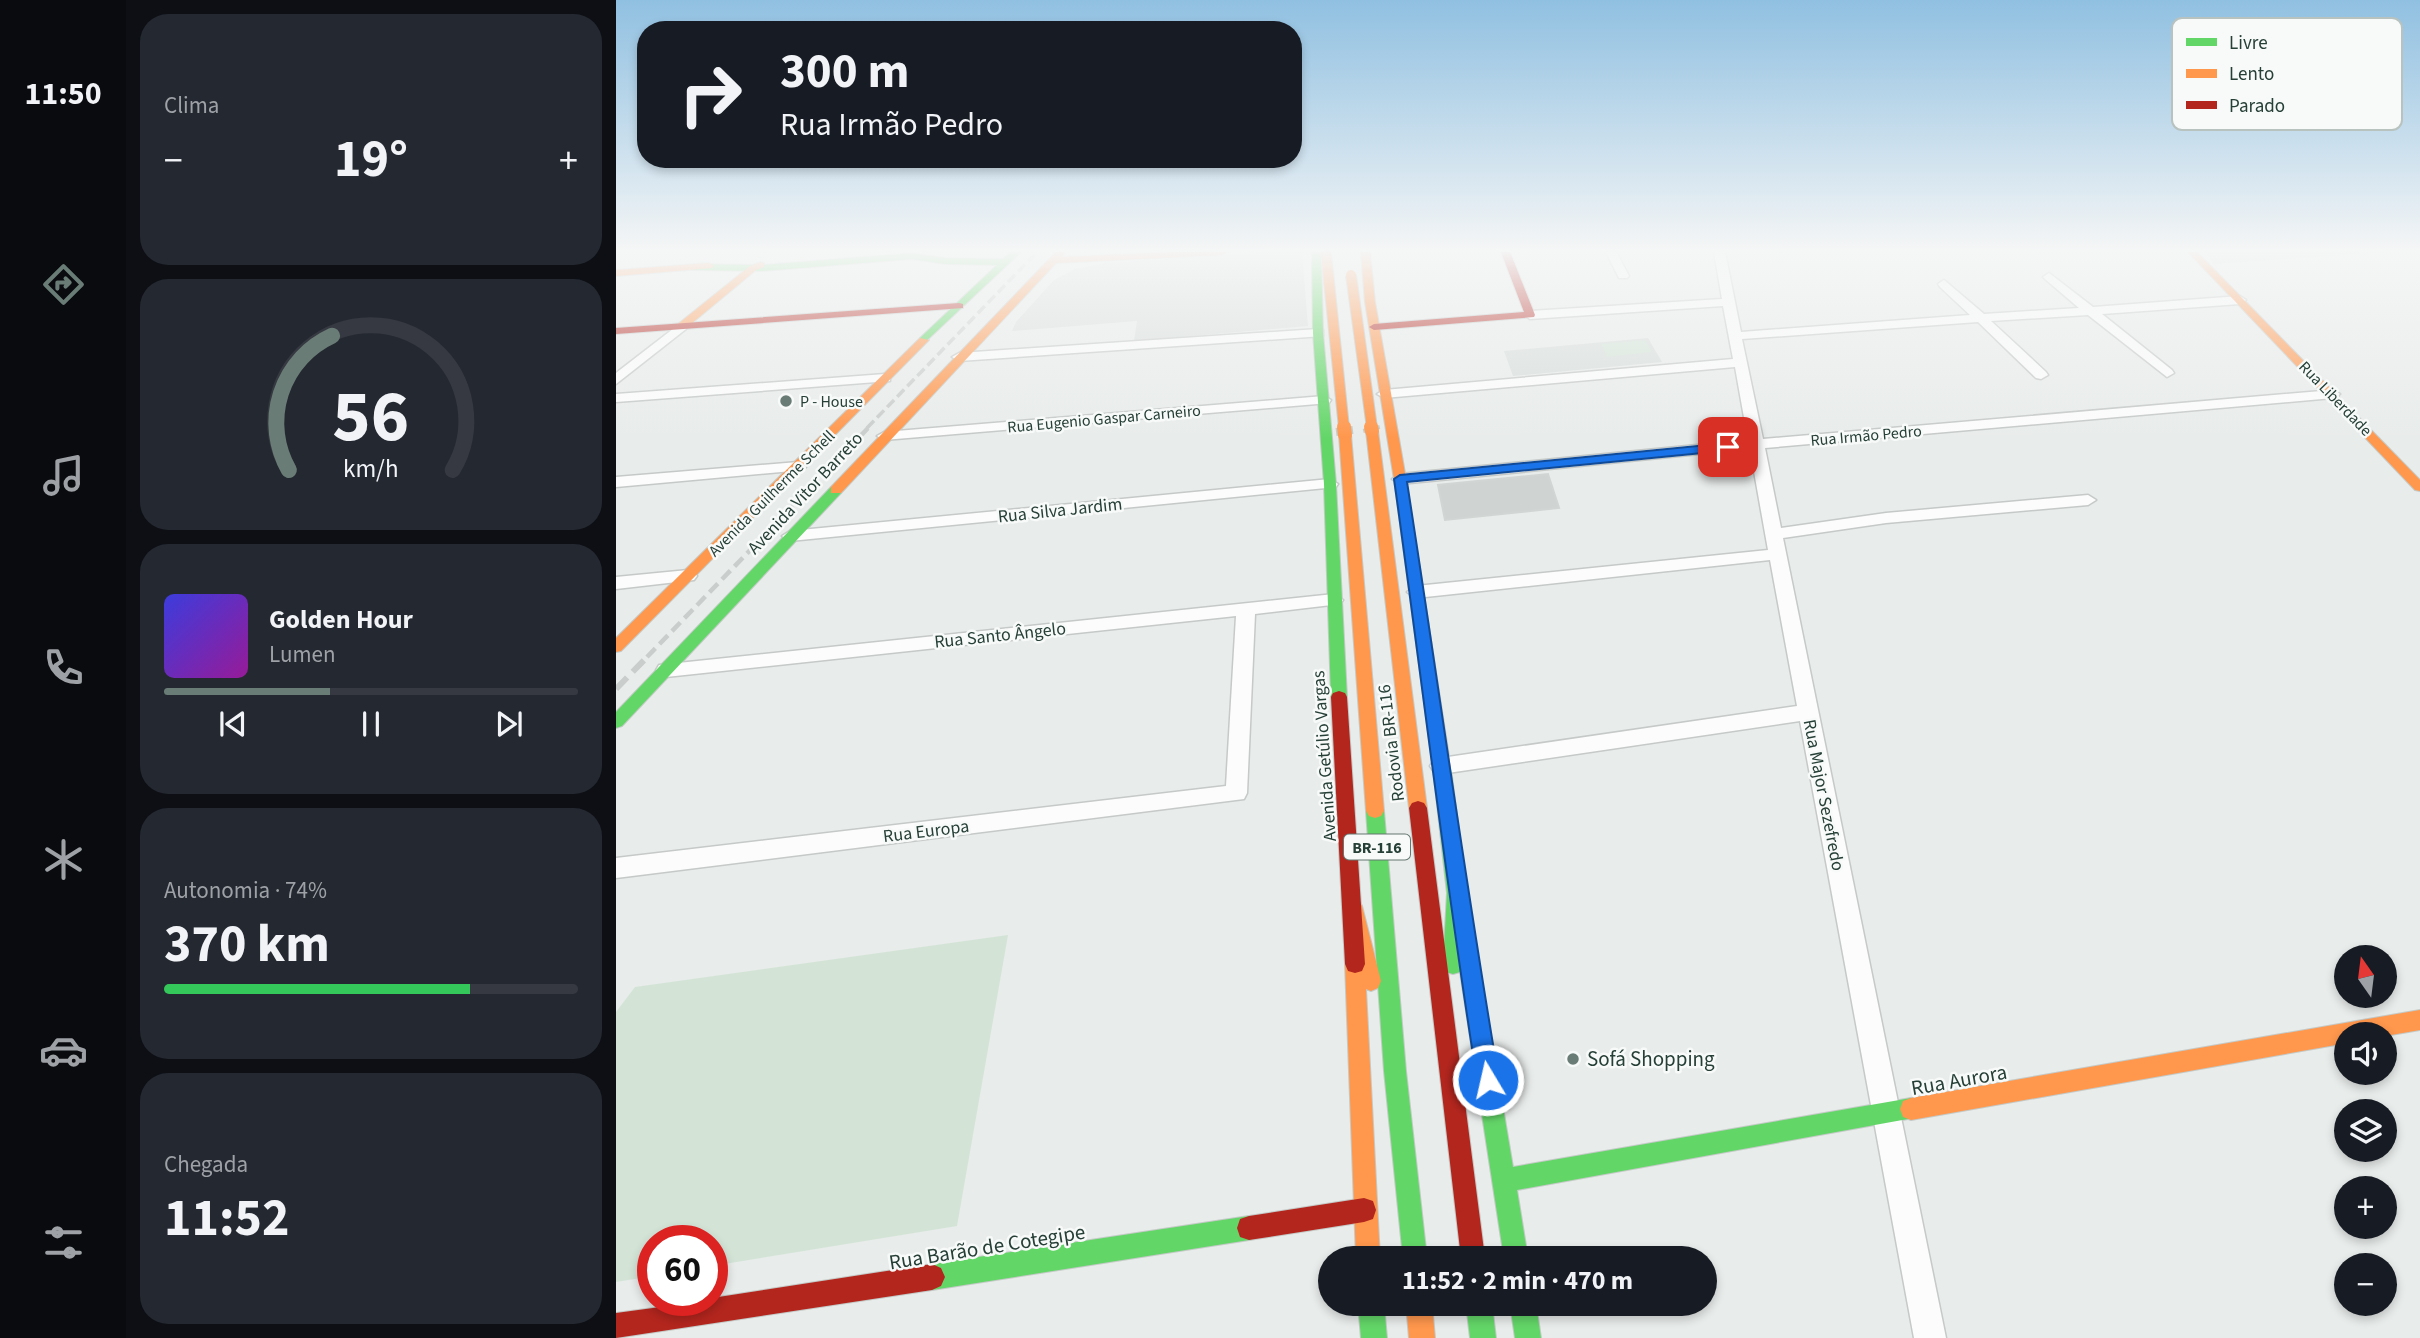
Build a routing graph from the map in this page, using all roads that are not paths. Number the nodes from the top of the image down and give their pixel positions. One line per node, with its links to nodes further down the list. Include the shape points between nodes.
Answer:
1 (696, 314): 17 (main road)
2 (842, 314): 17 (main road)
3 (950, 314): 26 (main road, Avenida Guilherme Schell)
4 (1001, 314): 22 (main road, Avenida Vitor Barreto)
5 (1318, 314): 20 (main road, Avenida Getúlio Vargas)
6 (1327, 314): 58 (main road, Rodovia BR-116 / BR-116, bridge, via 1345,435)
7 (1357, 314): 57 (main road, Rodovia BR-116 / BR-116, bridge)
8 (1373, 314): 18 (main road)
9 (1539, 314): 15 (street)
10 (1730, 314): 21 (street, Rua Major Sezefredo)
11 (1977, 314): 16 (street)
12 (2044, 314): 16 (street)
13 (2094, 314): 24 (street)
14 (2254, 314): 29 (main road, Rua Liberdade)
15 (1530, 315): 18 (main road)
16 (1982, 319): 21 (street); 25 (street)
17 (682, 326): 19 (main road); 27 (street)
18 (1374, 327): 28 (main road)
19 (616, 331)
20 (1318, 333): 22 (street); 31 (main road, Avenida Getúlio Vargas)
21 (1734, 336): 23 (street, Rua Major Sezefredo)
22 (959, 358): 32 (main road, Avenida Vitor Barreto)
23 (1740, 362): 28 (street); 33 (street, Rua Major Sezefredo)
24 (2167, 373)
25 (2041, 376)
26 (885, 378): 30 (street); 34 (main road, Avenida Guilherme Schell)
27 (616, 380)
28 (1384, 394): 35 (main road)
29 (2333, 394): 33 (street, Rua Irmão Pedro); 38 (main road, Rua Liberdade)
30 (616, 398)
31 (1324, 400): 32 (street, Rua Eugenio Gaspar Carneiro); 37 (main road, Avenida Getúlio Vargas)
32 (884, 436): 41 (main road, Avenida Vitor Barreto)
33 (1756, 444): 35 (street, Rua Irmão Pedro); 40 (street, Rua Major Sezefredo)
34 (798, 467): 36 (street); 43 (main road, Avenida Guilherme Schell)
35 (1400, 479): 45 (main road)
36 (616, 482)
37 (1330, 484): 41 (street, Rua Silva Jardim); 46 (main road, Avenida Getúlio Vargas)
38 (2420, 487)
39 (2088, 500): 40 (street, via 1886,518)
40 (1776, 534): 42 (street, Rua Major Sezefredo)
41 (790, 536): 49 (main road, Avenida Vitor Barreto)
42 (1777, 554): 45 (street); 50 (street, Rua Major Sezefredo)
43 (688, 576): 44 (street); 48 (main road, Avenida Guilherme Schell)
44 (616, 583)
45 (1416, 593): 52 (main road)
46 (1334, 600): 47 (street, Rua Santo Ângelo); 55 (main road, Avenida Getúlio Vargas)
47 (1246, 609): 49 (street, Rua Santo Ângelo); 53 (street, Rua Europa, via 1236,793)
48 (616, 647)
49 (666, 670): 51 (main road, Avenida Vitor Barreto)
50 (1808, 712): 52 (street); 59 (street, Rua Major Sezefredo)
51 (616, 722)
52 (1441, 766): 54 (main road)
53 (616, 868)
54 (1457, 893): 57 (main road, BR-116); 60 (main road)
55 (1352, 906): 58 (main road, BR-116); 61 (main road, Avenida Getúlio Vargas)
56 (2420, 1020): 59 (main road, Rua Aurora)
57 (1448, 1059): 64 (main road, Rodovia BR-116 / BR-116)
58 (1395, 1071): 63 (main road, Rodovia BR-116 / BR-116)
59 (1886, 1113): 60 (main road, Rua Aurora); 75 (street, Rua Major Sezefredo)
60 (1505, 1180): 65 (main road)
61 (1364, 1210): 62 (main road, Avenida Getúlio Vargas); 70 (main road, Rua Barão de Cotegipe)
62 (1367, 1246)
63 (1414, 1246)
64 (1471, 1246)
65 (1514, 1246)
66 (1372, 1316): 71 (main road)
67 (1420, 1316): 72 (main road)
68 (1480, 1316): 73 (main road)
69 (1525, 1316): 74 (main road)
70 (616, 1326)
71 (1374, 1338)
72 (1422, 1338)
73 (1483, 1338)
74 (1528, 1338)
75 (1930, 1338)

